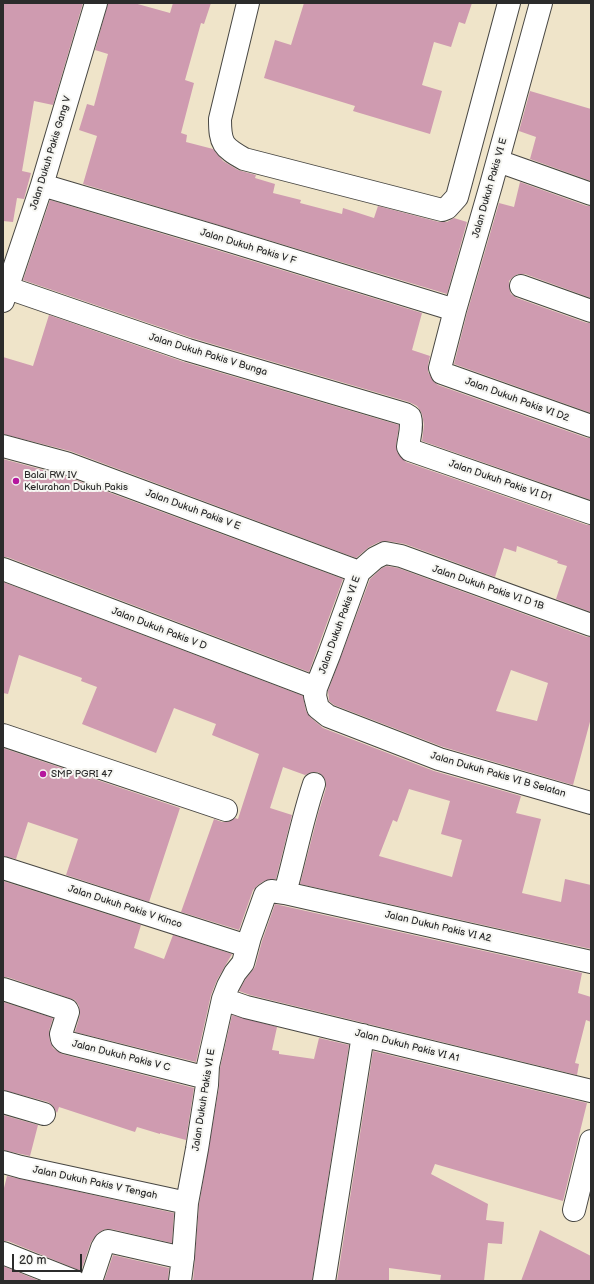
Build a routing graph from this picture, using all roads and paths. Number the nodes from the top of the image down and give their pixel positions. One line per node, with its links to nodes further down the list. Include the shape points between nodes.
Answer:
1 (96, 3): 6 (street, Jalan Dukuh Pakis Gang V)
2 (248, 3): 3 (street, via 220,119 220,136 231,152 244,159 442,210 448,208 457,197)
3 (509, 3)
4 (541, 3): 5 (street, Jalan Dukuh Pakis VI E)
5 (498, 161): 7 (street); 10 (street, Jalan Dukuh Pakis VI E)
6 (42, 185): 9 (street, Jalan Dukuh Pakis Gang V); 10 (street, Jalan Dukuh Pakis V F)
7 (591, 194)
8 (522, 286): 11 (street)
9 (5, 295): 15 (street, Jalan Dukuh Pakis V Bunga, via 405,414 410,417 412,424)
10 (454, 310): 12 (street, Jalan Dukuh Pakis VI E, via 440,363)
11 (591, 311)
12 (442, 373): 13 (street, Jalan Dukuh Pakis VI D2)
13 (591, 426)
14 (3, 446): 19 (street, Jalan Dukuh Pakis V E, via 66,463)
15 (409, 449): 16 (street, Jalan Dukuh Pakis VI D1)
16 (591, 513)
17 (385, 553): 19 (street, Jalan Dukuh Pakis VI E); 20 (street, Jalan Dukuh Pakis VI D 1B, via 401,556)
18 (3, 570): 21 (street, Jalan Dukuh Pakis V D)
19 (359, 572): 21 (street, Jalan Dukuh Pakis VI E, via 329,655)
20 (591, 625)
21 (317, 698): 24 (street, Jalan Dukuh Pakis VI B Selatan, via 328,716 439,759)
22 (3, 735): 25 (street)
23 (314, 784): 27 (street)
24 (591, 803)
25 (226, 810)
26 (3, 868): 28 (street, Jalan Dukuh Pakis V Kinco)
27 (285, 893): 28 (street, Jalan Dukuh Pakis VI E, via 271,891 264,895); 29 (street, Jalan Dukuh Pakis VI A2)
28 (247, 946): 31 (street, Jalan Dukuh Pakis VI E, via 243,963 235,972)
29 (591, 962)
30 (3, 989): 33 (street, Jalan Dukuh Pakis V C, via 67,1010 61,1034 65,1042)
31 (223, 999): 32 (street, Jalan Dukuh Pakis VI A1); 33 (street, Jalan Dukuh Pakis VI E)
32 (363, 1036): 34 (street, Jalan Dukuh Pakis VI A1); 46 (street)
33 (207, 1078): 39 (street, Jalan Dukuh Pakis VI E)
34 (591, 1090)
35 (3, 1102): 36 (street)
36 (44, 1114)
37 (591, 1141): 40 (street)
38 (3, 1162): 39 (street, Jalan Dukuh Pakis V Tengah)
39 (187, 1203): 42 (street, Jalan Dukuh Pakis VI E)
40 (574, 1210)
41 (3, 1252): 43 (street)
42 (183, 1258): 44 (street, via 108,1241 102,1248); 45 (street, Jalan Dukuh Pakis VI E)
43 (74, 1281)
44 (92, 1281)
45 (180, 1281)
46 (324, 1281)

